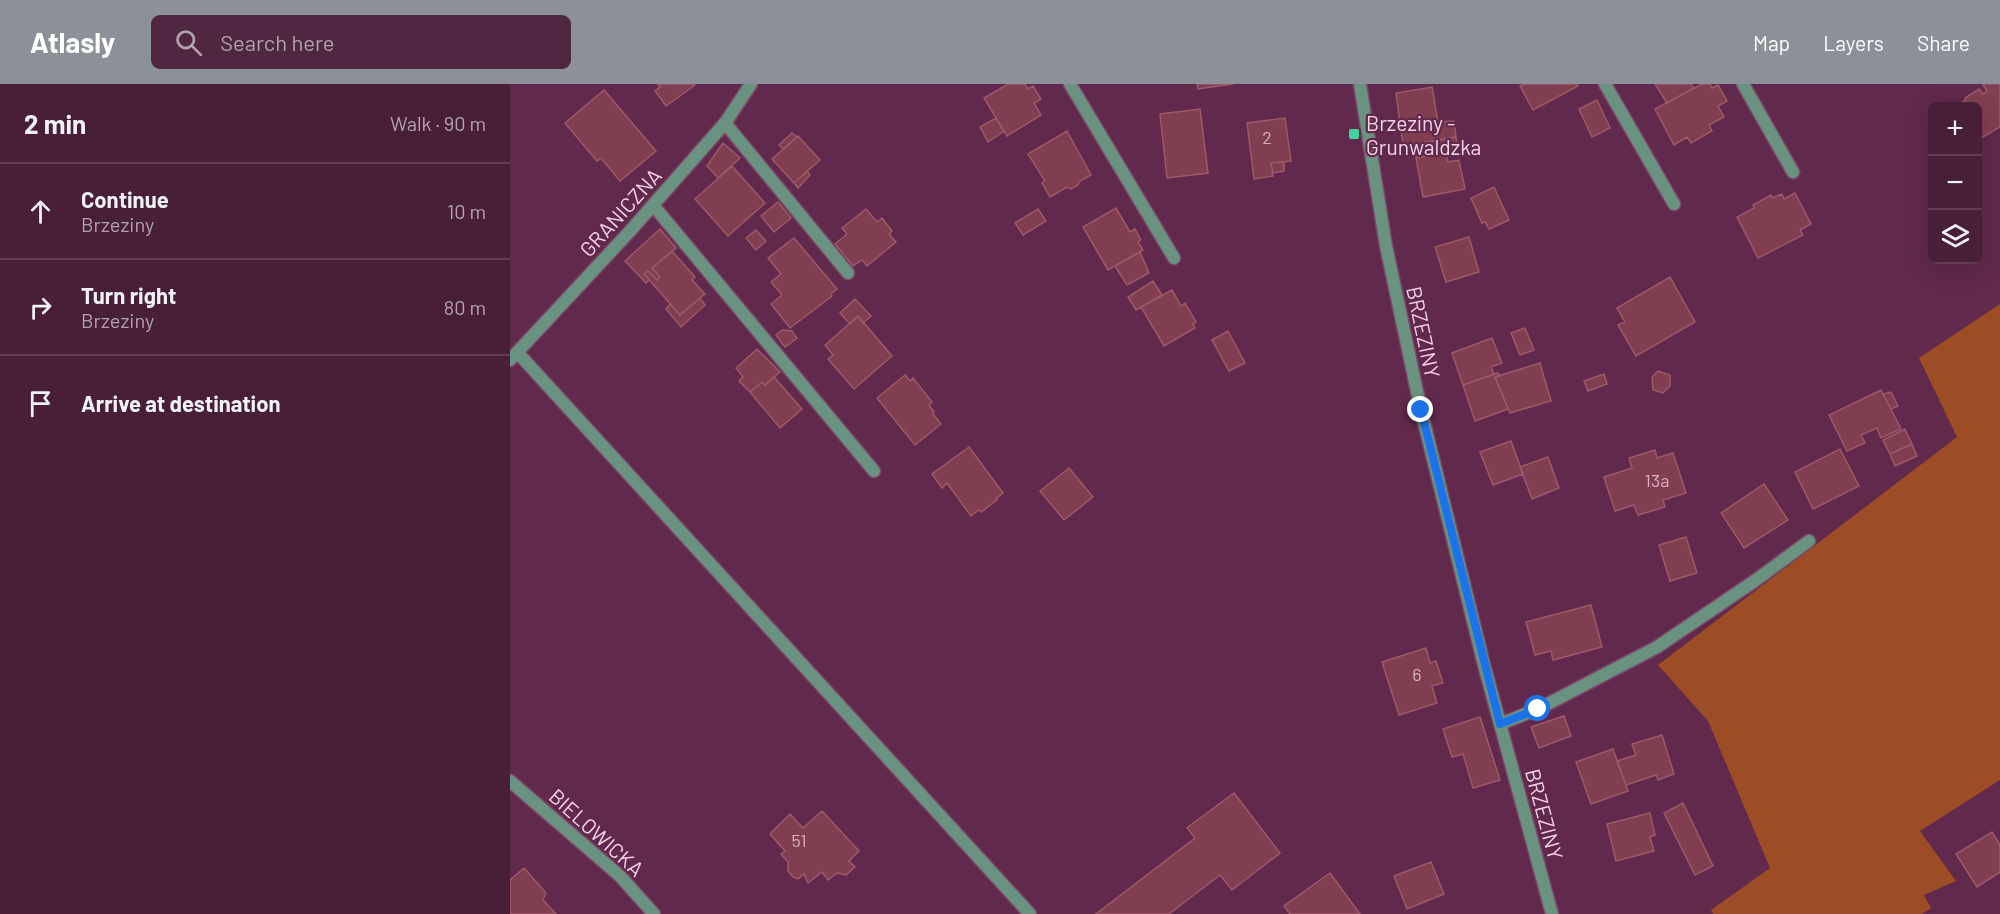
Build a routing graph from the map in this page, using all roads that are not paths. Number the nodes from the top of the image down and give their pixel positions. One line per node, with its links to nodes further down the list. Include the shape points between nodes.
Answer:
1 (751, 84): 6 (street, GRANICZNA)
2 (1070, 84): 10 (street)
3 (1360, 84): 15 (street, BRZEZINY, via 1386,246 1421,410)
4 (1605, 84): 8 (street)
5 (1743, 84): 7 (street)
6 (724, 123): 9 (street, GRANICZNA); 11 (street)
7 (1793, 172)
8 (1674, 204)
9 (653, 205): 12 (street, GRANICZNA); 13 (street)
10 (1174, 258)
11 (848, 273)
12 (514, 356): 18 (street)
13 (874, 471)
14 (1809, 541): 15 (street, via 1657,647 1538,709)
15 (1500, 724): 19 (street, BRZEZINY)
16 (510, 782): 17 (street, BIELOWICKA, via 620,876)
17 (654, 914)
18 (1030, 914)
19 (1552, 914)

